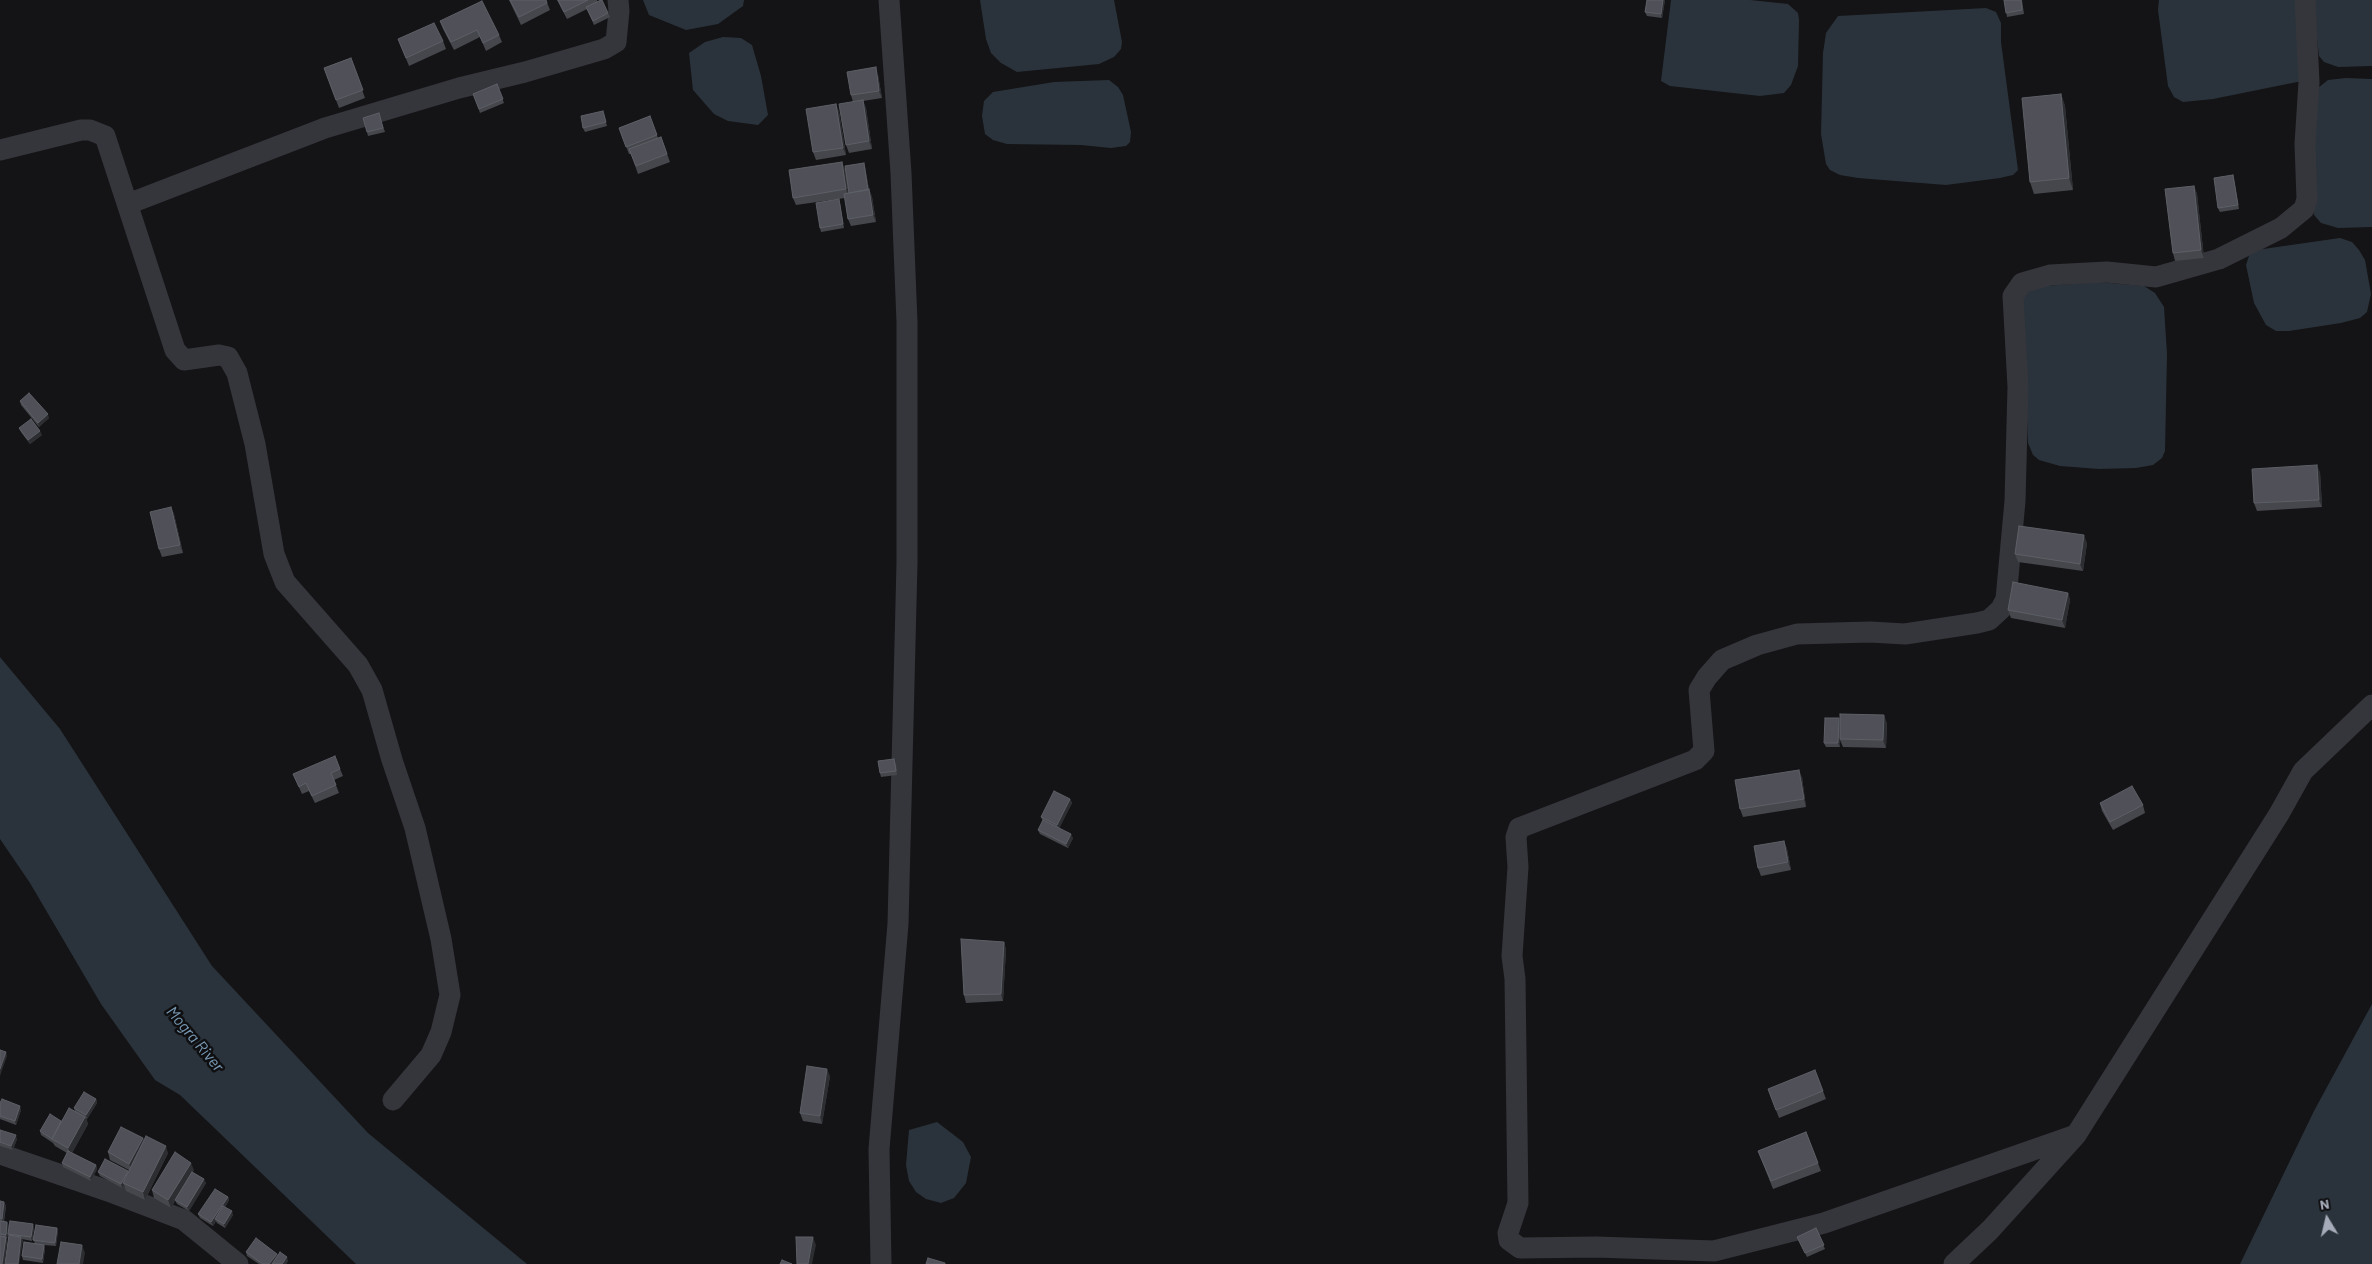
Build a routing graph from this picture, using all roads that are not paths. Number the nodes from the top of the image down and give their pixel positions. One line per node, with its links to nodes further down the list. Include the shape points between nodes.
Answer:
1 (618, 0): 5 (street, via 616,42 604,49 325,128)
2 (889, 0): 11 (street, via 907,322 907,554 898,924 879,1149)
3 (2305, 0): 8 (street, via 2308,82 2307,199 2304,210 2281,228 2226,255 2156,278 2107,272 2050,275 2022,283 2014,296 2018,387 2015,501 2006,598 2001,609 1983,622 1905,634 1797,634 1757,645 1722,660 1699,690 1704,751 1694,760 1519,828 1516,837 1518,867 1512,956 1516,989 1518,1203 1508,1233 1509,1240 1520,1248 1714,1251 1824,1223)
4 (0, 150): 5 (street, via 81,130 99,132 105,136)
5 (128, 204): 7 (street, via 174,350 184,360 220,355 228,357 238,373 255,444 277,565 285,582 367,678 415,828 442,939 450,995 442,1032 431,1055)
6 (2372, 705): 8 (street, via 2303,771)
7 (393, 1100)
8 (2076, 1136): 12 (street, via 1990,1230)
9 (0, 1154): 10 (street, via 184,1220)
10 (238, 1264)
11 (880, 1264)
12 (1954, 1264)

